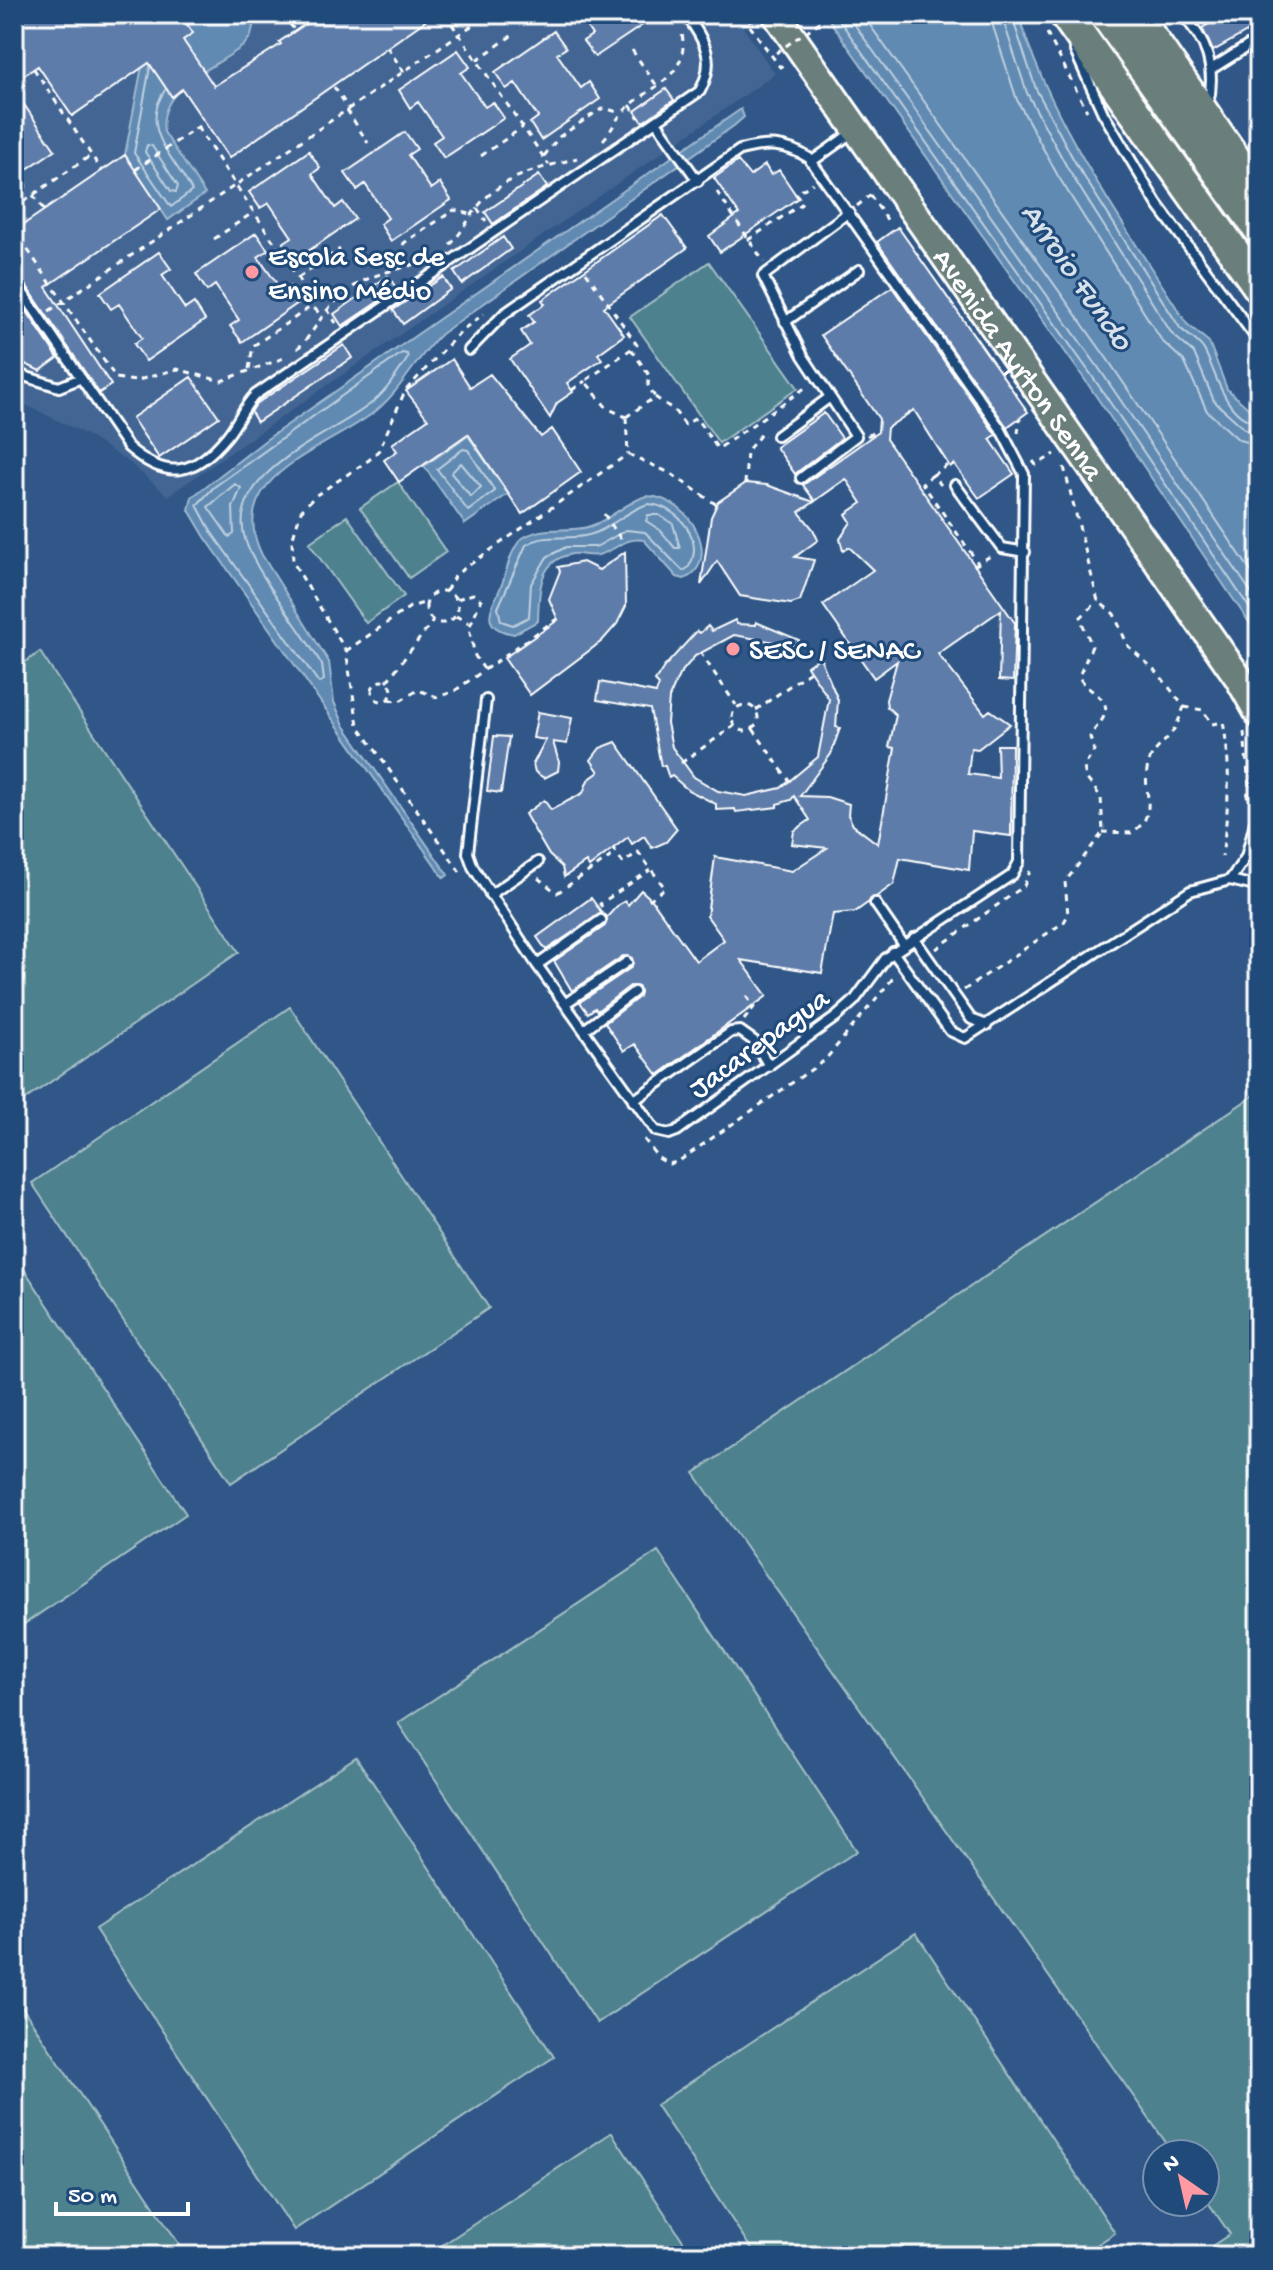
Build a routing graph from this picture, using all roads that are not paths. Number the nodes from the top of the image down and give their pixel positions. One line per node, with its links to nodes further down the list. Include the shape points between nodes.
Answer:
1 (686, 14): 12 (lane, via 708,48 707,77 700,91)
2 (776, 14): 13 (highway, Avenida Ayrton Senna)
3 (1058, 14): 23 (lane, via 1103,113 1157,204)
4 (1065, 14): 21 (highway)
5 (1105, 14): 18 (highway)
6 (1137, 14): 11 (highway)
7 (1198, 14): 8 (lane)
8 (1184, 17): 10 (lane)
9 (1259, 39): 10 (lane)
10 (1213, 68): 11 (lane)
11 (1206, 113): 16 (highway)
12 (657, 123): 15 (lane); 26 (lane, via 255,395 229,434 187,468 172,472 149,465 128,447)
13 (858, 129): 14 (lane); 33 (highway, Avenida Ayrton Senna, via 1238,677)
14 (811, 162): 15 (lane, via 799,152 765,143 740,150); 17 (lane)
15 (698, 181): 24 (lane, via 504,314)
16 (1259, 190)
17 (849, 212): 22 (lane, via 763,276); 31 (lane, via 1018,458 1024,474)
18 (1259, 229)
19 (859, 270): 22 (lane)
20 (14, 280): 26 (lane)
21 (1259, 287)
22 (785, 322): 27 (lane)
23 (1259, 342)
24 (469, 350)
25 (14, 373): 26 (lane, via 59,387)
26 (79, 379)
27 (830, 397): 28 (lane); 29 (lane, via 855,439)
28 (777, 436)
29 (801, 478)
30 (955, 485): 31 (lane, via 1002,548)
31 (1025, 552): 41 (lane, Jacarepagua, via 1019,862 1012,875)
32 (486, 700): 38 (lane, via 468,853)
33 (1250, 719)
34 (1259, 807): 36 (lane, via 1246,857)
35 (534, 865): 38 (lane)
36 (1230, 880): 37 (lane); 48 (lane, via 1170,902)
37 (1259, 887)
38 (490, 895): 45 (lane)
39 (875, 903): 42 (lane)
40 (601, 920): 45 (lane)
41 (914, 938): 42 (lane, Jacarepagua); 48 (lane, via 974,1021)
42 (904, 945): 43 (lane, Jacarepagua)
43 (893, 952): 48 (lane, via 958,1038); 50 (lane, Jacarepagua, via 854,1001)
44 (627, 962): 47 (lane)
45 (537, 965): 47 (lane)
46 (634, 992): 49 (lane)
47 (566, 1003): 49 (lane)
48 (988, 1025)
49 (584, 1030): 51 (lane)
50 (769, 1066): 51 (lane, Jacarepagua, via 669,1134 656,1131); 51 (lane, via 754,1041 740,1031 731,1032)
51 (633, 1101)

